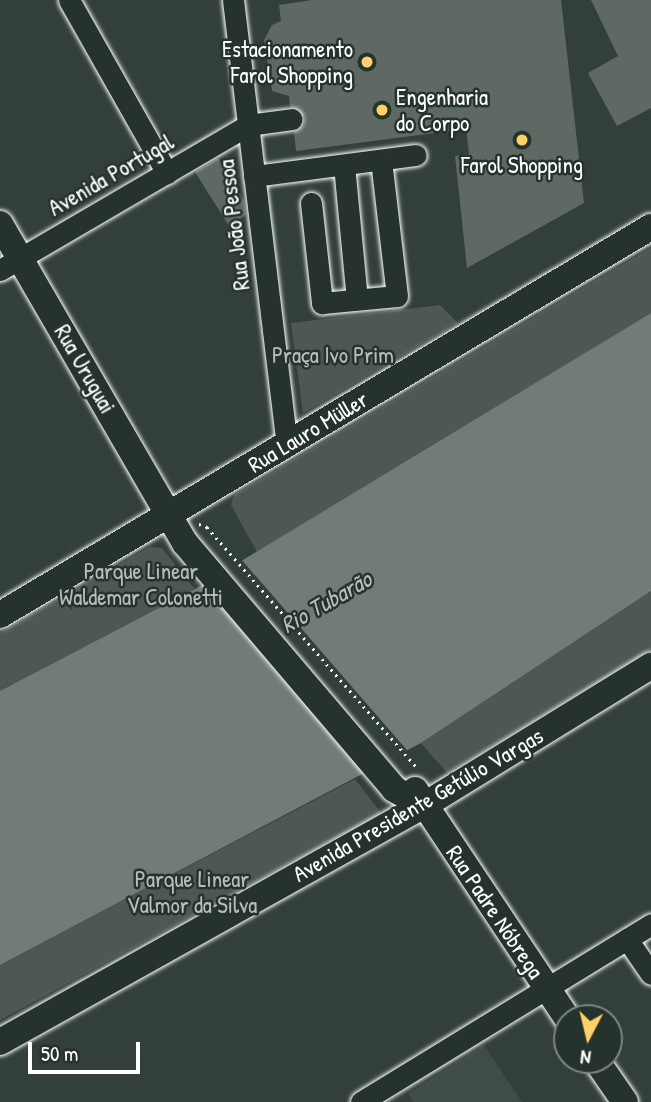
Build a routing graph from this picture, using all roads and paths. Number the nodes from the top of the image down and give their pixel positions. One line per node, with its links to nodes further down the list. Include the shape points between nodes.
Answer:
1 (69, 0): 8 (street)
2 (233, 0): 3 (street, Rua João Pessoa)
3 (248, 125): 4 (street); 8 (street, Avenida Portugal); 9 (street, Rua João Pessoa)
4 (293, 125)
5 (416, 155): 6 (street)
6 (381, 160): 7 (street); 14 (street, via 397,296)
7 (344, 165): 9 (street); 14 (street)
8 (167, 173): 13 (street, Avenida Portugal)
9 (254, 176): 15 (street, Rua João Pessoa)
10 (311, 203): 14 (street, via 322,303)
11 (0, 224): 13 (main road, Rua Uruguai)
12 (651, 227): 15 (main road, Rua Lauro Müller)
13 (10, 264): 16 (main road, Rua Uruguai)
14 (357, 299)
15 (287, 444): 16 (main road, Rua Lauro Müller)
16 (169, 515): 17 (main road, Rua Uruguai); 18 (main road, Rua Lauro Müller)
17 (197, 534): 20 (main road, Rua Padre Nóbrega); 20 (path)
18 (0, 615)
19 (651, 666): 21 (main road, Avenida Presidente Getúlio Vargas)
20 (408, 780): 21 (main road, Rua Padre Nóbrega)
21 (423, 806): 25 (main road, Rua Padre Nóbrega); 27 (main road, Avenida Presidente Getúlio Vargas)
22 (651, 924): 23 (street)
23 (627, 939): 24 (street); 25 (street)
24 (651, 974)
25 (547, 988): 26 (main road, Rua Padre Nóbrega); 29 (street)
26 (558, 1004)
27 (0, 1042)
28 (606, 1074): 30 (main road)
29 (361, 1102)
30 (625, 1102)

